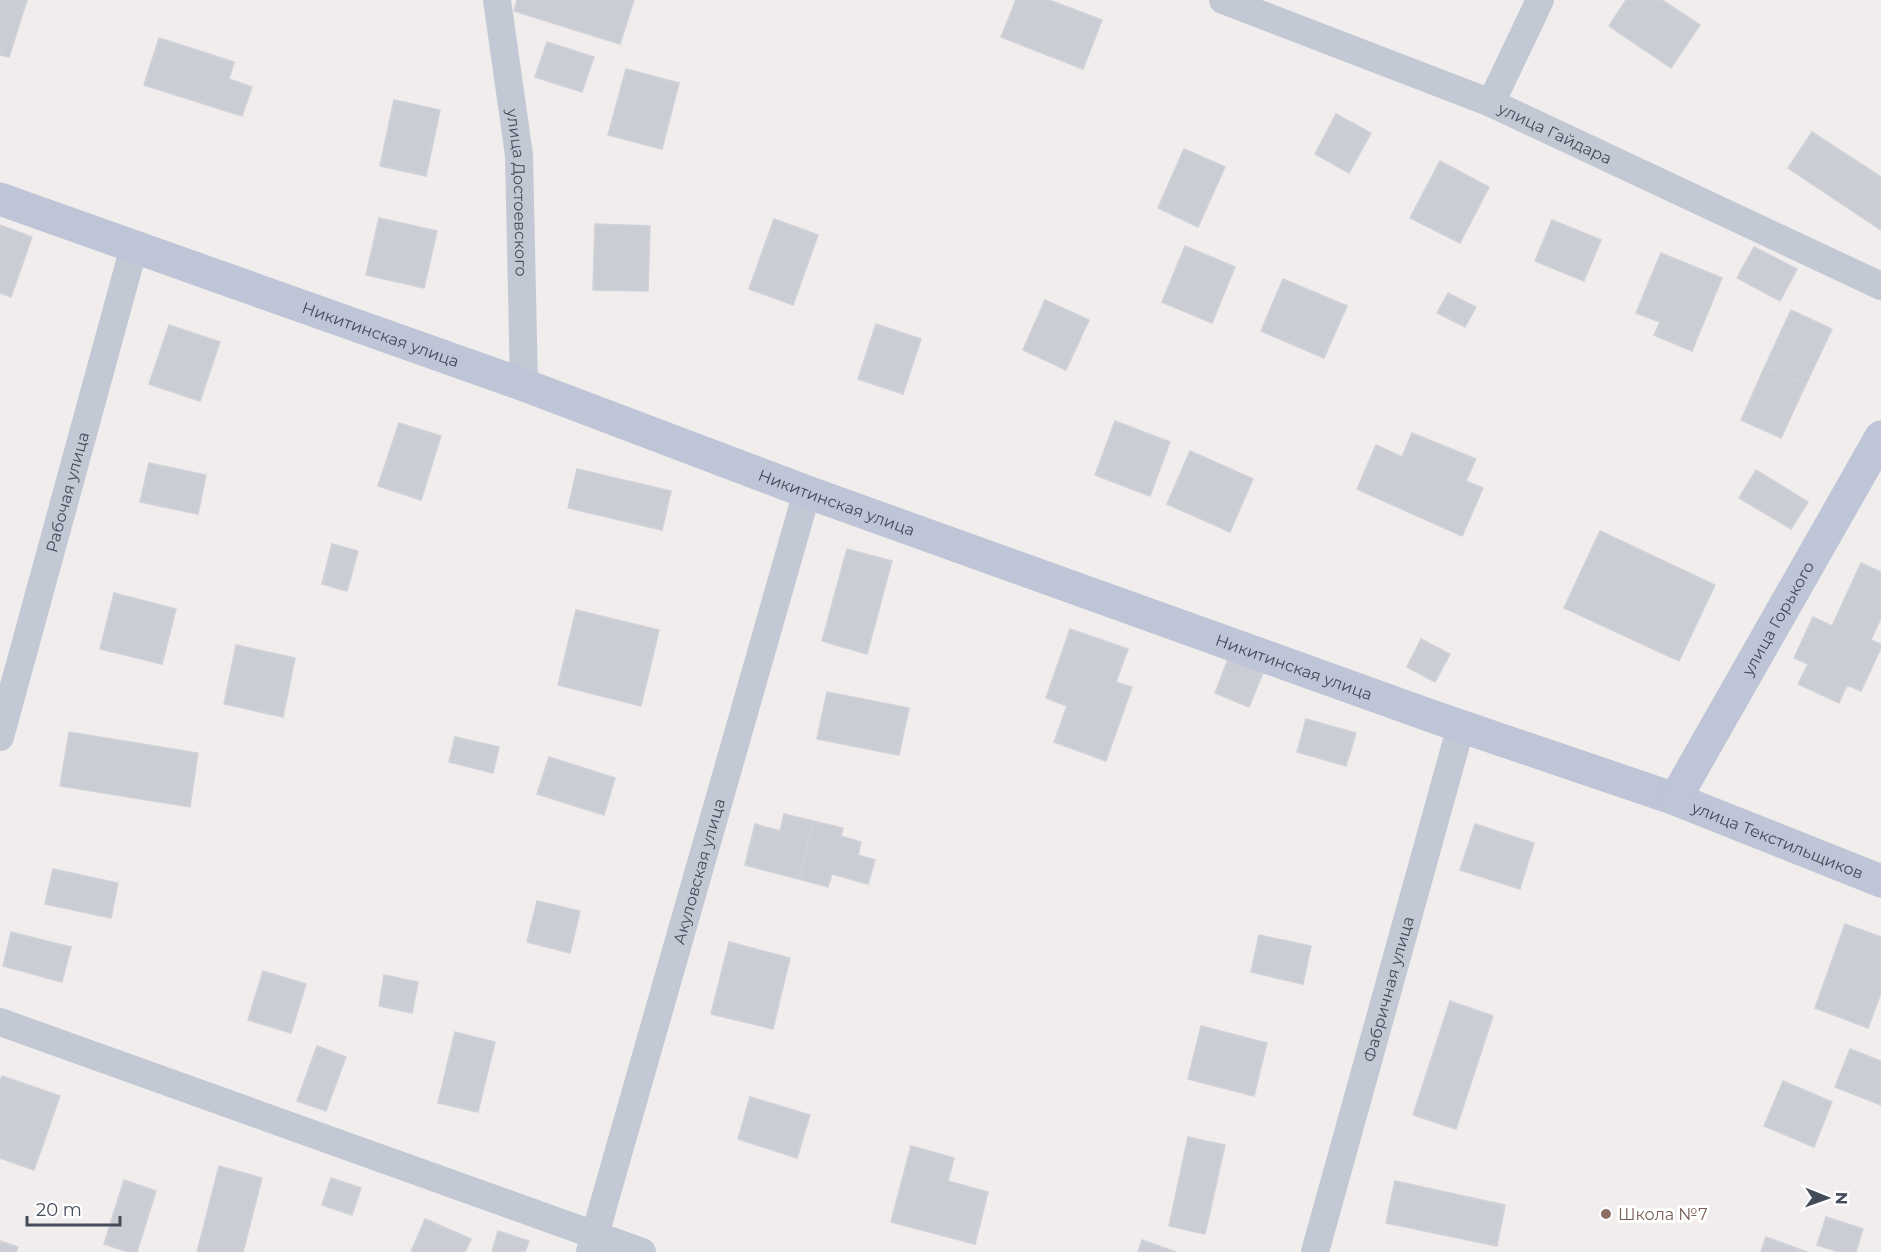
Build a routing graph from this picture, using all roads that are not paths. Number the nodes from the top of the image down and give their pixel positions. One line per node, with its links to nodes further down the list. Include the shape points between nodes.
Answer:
1 (497, 0): 8 (street, улица Достоевского, via 519,155)
2 (1223, 0): 4 (street, улица Гайдара)
3 (1540, 0): 4 (street)
4 (1491, 103): 7 (street, улица Гайдара)
5 (0, 199): 6 (street, Никитинская улица)
6 (134, 247): 8 (street, Никитинская улица); 12 (street, Рабочая улица)
7 (1881, 286)
8 (524, 385): 10 (street, Никитинская улица)
9 (1881, 437): 13 (street, улица Горького)
10 (807, 492): 11 (street, Никитинская улица); 16 (street, Акуловская улица)
11 (1461, 726): 13 (street, Никитинская улица); 18 (street, Фабричная улица)
12 (0, 737)
13 (1675, 799): 14 (street, улица Текстильщиков)
14 (1881, 881)
15 (0, 1022): 16 (street)
16 (592, 1244): 17 (street)
17 (642, 1252)
18 (1315, 1252)

